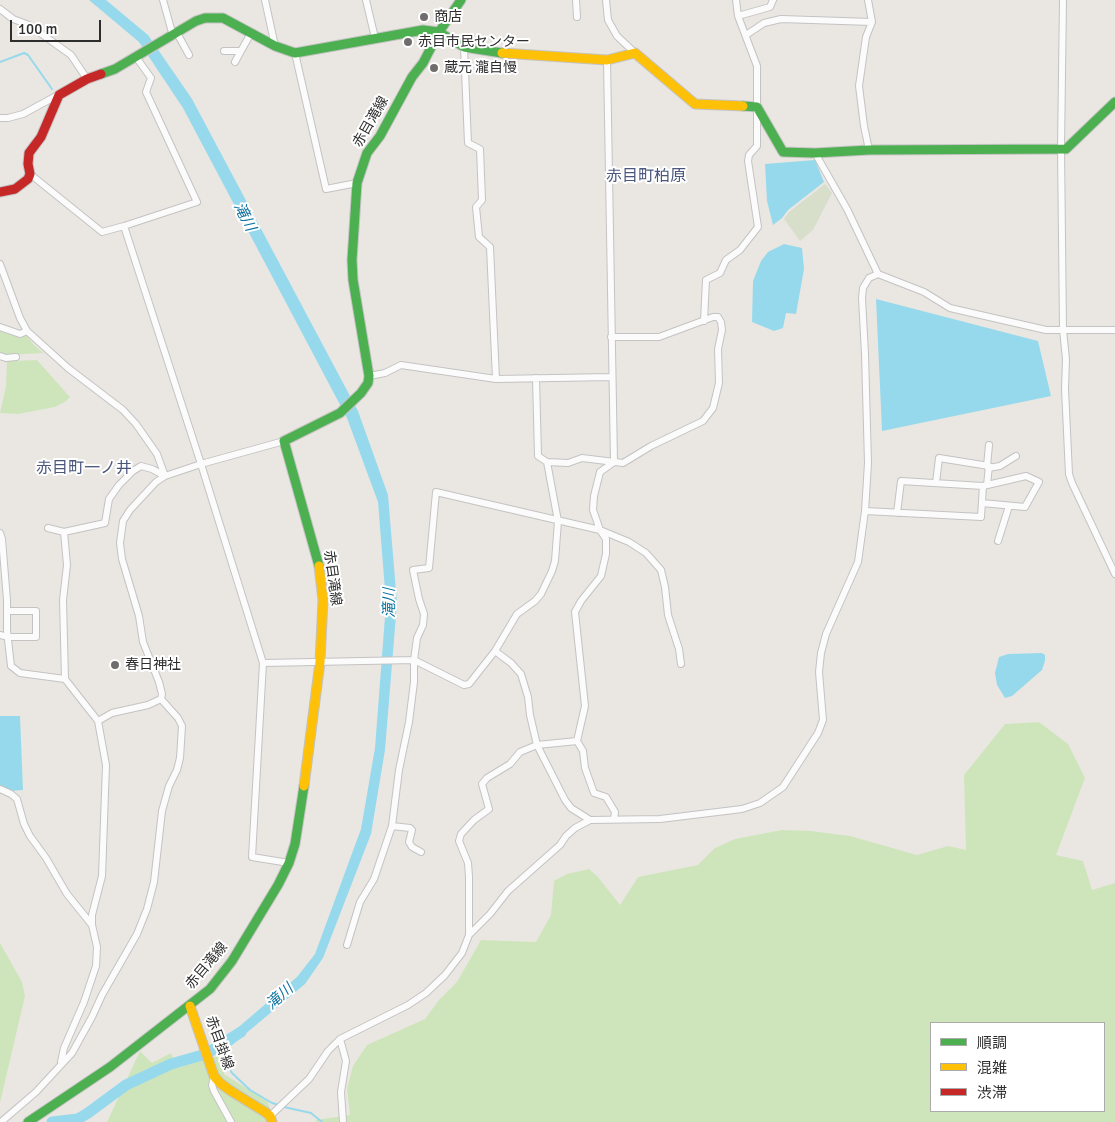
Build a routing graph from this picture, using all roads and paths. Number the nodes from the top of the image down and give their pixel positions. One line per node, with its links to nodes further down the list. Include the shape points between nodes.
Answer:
1 (163, 0): 17 (street)
2 (265, 0): 20 (street)
3 (366, 0): 19 (street)
4 (461, 0): 15 (main road, 赤目滝線)
5 (576, 0): 13 (street)
6 (606, 0): 25 (street, via 608,20)
7 (736, 0): 12 (street)
8 (773, 0): 12 (street, via 770,7)
9 (868, 0): 14 (street)
10 (1063, 0): 35 (street)
11 (0, 9): 30 (street, via 29,25 70,55)
12 (738, 16): 18 (street)
13 (577, 17)
14 (872, 22): 18 (street, via 781,19 764,23); 36 (street, via 866,37 860,86)
15 (439, 32): 19 (main road, via 423,30); 21 (main road); 39 (main road, 赤目滝線, via 367,153)
16 (251, 33): 17 (main road, via 228,20 214,17 196,21); 20 (main road); 23 (street)
17 (175, 34): 26 (street); 27 (main road)
18 (746, 35): 33 (street, via 758,66)
19 (375, 38): 24 (main road)
20 (275, 46): 24 (main road)
21 (464, 47): 28 (main road, via 489,52); 55 (street, via 468,142 480,149 482,200 476,207 479,237 490,247)
22 (224, 51): 23 (street)
23 (241, 51): 29 (street)
24 (295, 53): 39 (street, via 326,189)
25 (635, 53): 28 (main road); 33 (main road, via 695,104)
26 (189, 55)
27 (138, 57): 30 (main road); 41 (street, via 151,78 146,92 197,202)
28 (607, 60): 49 (street)
29 (235, 62)
30 (86, 79): 31 (main road)
31 (59, 95): 34 (street, via 22,114); 38 (main road, via 41,137 29,153)
32 (1115, 102): 35 (main road, via 1066,149)
33 (757, 107): 37 (main road, via 783,152); 44 (street, via 756,146 748,161 758,228 740,250 726,260 720,273 706,280)
34 (0, 118)
35 (1061, 148): 36 (main road); 46 (street)
36 (869, 150): 37 (main road)
37 (815, 153): 43 (street, via 847,209)
38 (30, 174): 40 (main road, via 22,185); 41 (street, via 102,232)
39 (357, 183): 52 (main road, 赤目滝線, via 353,280)
40 (0, 192)
41 (124, 226): 61 (street)
42 (0, 264): 48 (street)
43 (878, 274): 46 (street, via 924,292 950,308 1046,330); 68 (street, via 869,278 862,298 868,463)
44 (704, 321): 49 (street, via 659,337); 60 (street, via 718,317 722,330 718,349 719,383 713,408 703,421 623,463)
45 (0, 326): 48 (street, via 20,334)
46 (1064, 330): 47 (street); 76 (street, via 1070,478)
47 (1115, 330)
48 (27, 331): 63 (street, via 68,368 123,410 157,454)
49 (611, 337): 53 (street)
50 (0, 356): 51 (street)
51 (16, 357)
52 (369, 376): 55 (street, via 401,365); 56 (main road, via 361,393 340,413)
53 (612, 377): 54 (street); 60 (street)
54 (536, 378): 55 (street); 59 (street, via 538,456)
55 (496, 379)
56 (284, 441): 61 (street); 82 (main road, 赤目滝線, via 319,566 323,600)
57 (988, 445): 62 (street)
58 (1016, 456): 62 (street, via 1000,466)
59 (547, 462): 60 (street, via 568,464 582,458); 70 (street)
60 (614, 462): 72 (street, via 600,472 594,496 593,510)
61 (201, 464): 63 (street); 83 (street)
62 (988, 467): 64 (street, via 939,458); 65 (street)
63 (165, 476): 73 (street, via 141,466 119,485 109,499 105,523); 86 (street, via 130,510 123,521 120,543 140,616 143,642 159,682)
64 (936, 483): 65 (street); 69 (street, via 901,481)
65 (985, 486): 66 (street); 67 (street, via 1026,476 1039,482 1025,507)
66 (982, 503): 67 (street); 69 (street, via 981,517)
67 (1010, 506): 75 (street)
68 (865, 511): 69 (street); 92 (street, via 858,562 826,634 821,653 819,672 823,720 783,787 760,804 742,809)
69 (897, 514)
70 (558, 521): 72 (street); 80 (street, via 555,561 541,594 517,614); 81 (street, via 436,492 429,568 413,570 424,614)
71 (48, 528): 73 (street)
72 (600, 530): 84 (street, via 646,552 661,570 668,615); 88 (street, via 606,539 601,576 575,612 585,706)
73 (64, 532): 85 (street, via 67,564 63,600)
74 (0, 533): 77 (street)
75 (998, 541)
76 (1115, 574)
77 (7, 611): 79 (street); 79 (street, via 36,611 36,637)
78 (0, 634): 79 (street)
79 (8, 637): 85 (street, via 14,669 20,673)
80 (495, 651): 81 (street, via 469,684 464,685); 89 (street, via 521,674)
81 (414, 660): 82 (street); 93 (street, via 409,722)
82 (320, 662): 83 (street); 95 (main road, 赤目滝線, via 299,822)
83 (263, 663): 95 (street, via 252,857)
84 (681, 664)
85 (65, 679): 87 (street)
86 (161, 699): 87 (street, via 112,713); 101 (street, via 182,726 180,758 162,811 148,909 72,1053)
87 (98, 721): 96 (street, via 106,774 102,876)
88 (577, 741): 89 (street); 92 (street, via 583,751 594,793 606,797 615,812)
89 (537, 746): 91 (street, via 565,800); 97 (street, via 520,752 510,764 482,784 489,809 461,834 459,841 470,877)
90 (0, 789): 96 (street, via 17,799 30,836 67,894)
91 (590, 820): 92 (street); 97 (street, via 575,828 508,890)
92 (614, 820)
93 (392, 826): 94 (street, via 410,828 409,842); 98 (street)
94 (420, 852)
95 (289, 863): 99 (main road, 赤目滝線, via 232,961 210,989)
96 (92, 925): 101 (street, via 97,948 96,966)
97 (469, 935): 100 (street, via 462,953 426,993)
98 (346, 945)
99 (190, 1006): 102 (main road, 赤目掛線); 105 (main road, 赤目滝線, via 110,1067)
100 (340, 1039): 103 (street, via 310,1079); 107 (street, via 346,1061 341,1092)
101 (61, 1063): 104 (street, via 36,1092)
102 (214, 1076): 103 (main road, 赤目掛線); 106 (street, via 214,1091)
103 (272, 1117)
104 (0, 1122)
105 (28, 1122)
106 (231, 1122)
107 (343, 1122)

